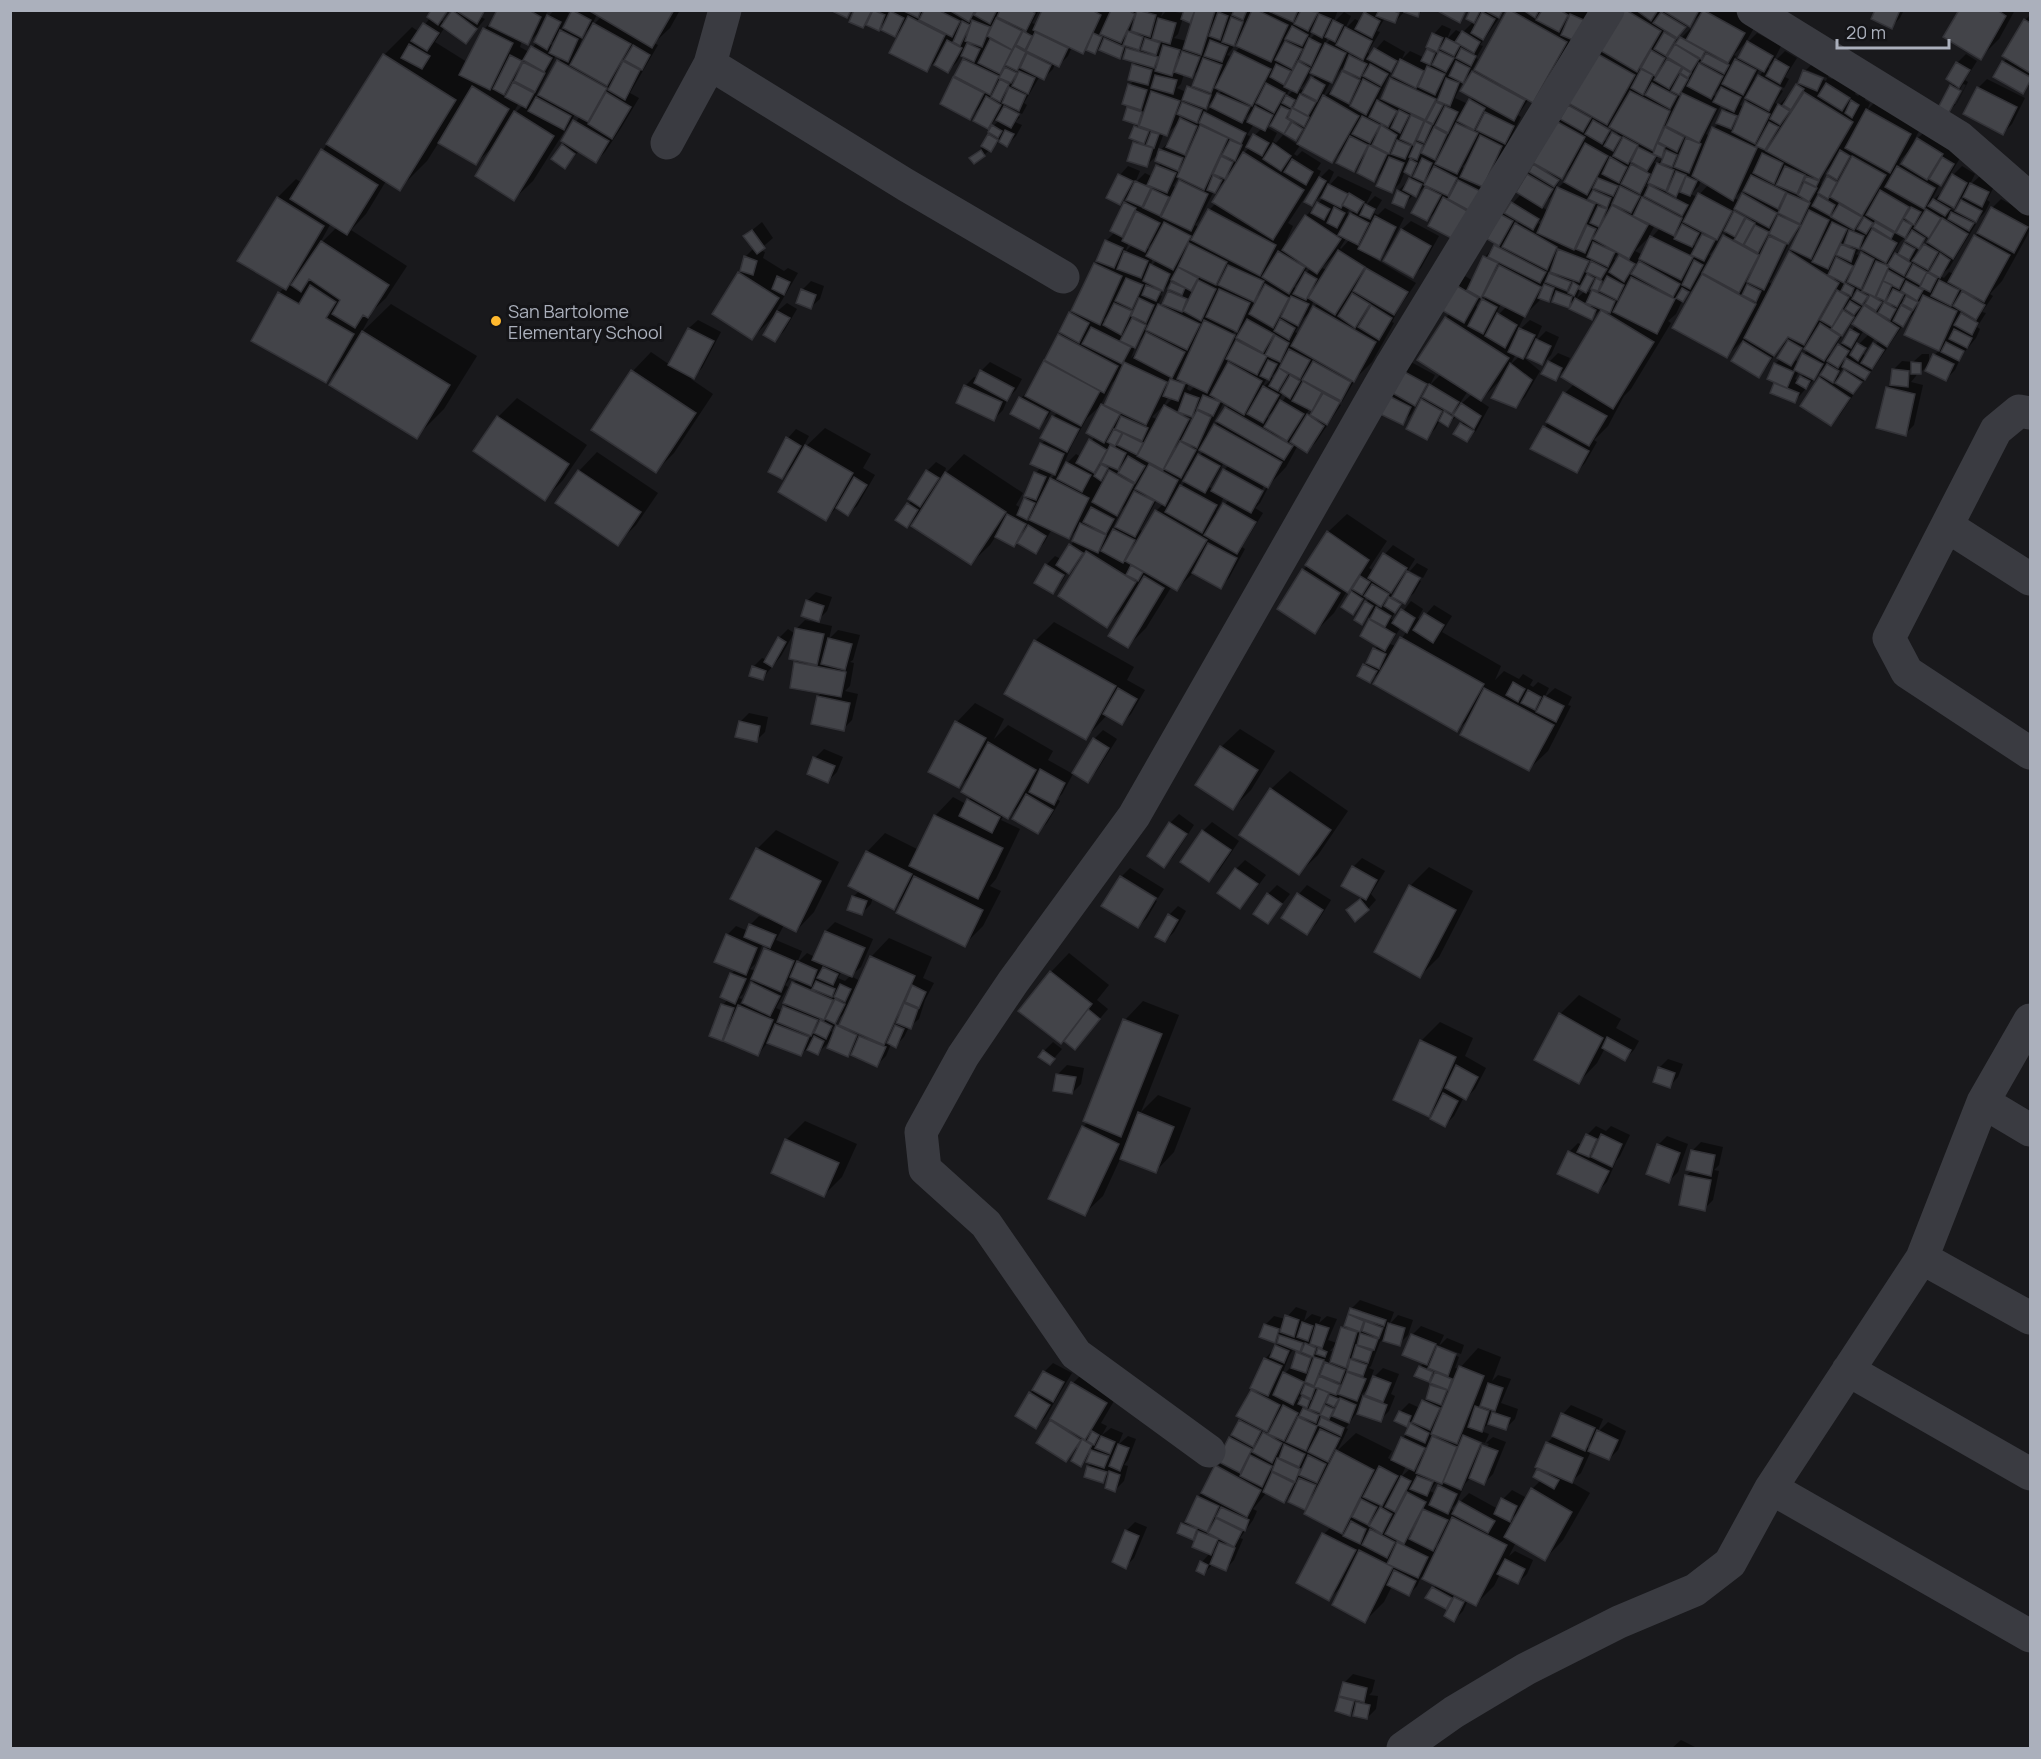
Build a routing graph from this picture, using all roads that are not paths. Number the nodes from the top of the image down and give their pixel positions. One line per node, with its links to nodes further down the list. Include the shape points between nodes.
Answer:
1 (725, 10): 4 (street)
2 (1608, 10): 18 (street, via 1392,364 1134,816 963,1056 921,1132 925,1169 986,1224 1076,1354)
3 (1753, 10): 6 (street, via 1959,137)
4 (710, 64): 5 (street); 7 (street)
5 (667, 143)
6 (2031, 199)
7 (1063, 277)
8 (2031, 413): 9 (street, via 2019,411 1996,430)
9 (1947, 526): 10 (street); 11 (street, via 1889,639 1907,672)
10 (2031, 579)
11 (2031, 753)
12 (2031, 1020): 13 (street)
13 (1983, 1102): 14 (street); 15 (street)
14 (2031, 1130)
15 (1922, 1258): 16 (street); 17 (street)
16 (2031, 1318)
17 (1848, 1370): 19 (street); 20 (street)
18 (1209, 1451)
19 (2031, 1474)
20 (1771, 1488): 21 (street); 22 (street, via 1730,1563 1695,1590 1619,1622 1526,1669)
21 (2031, 1636)
22 (1403, 1749)

